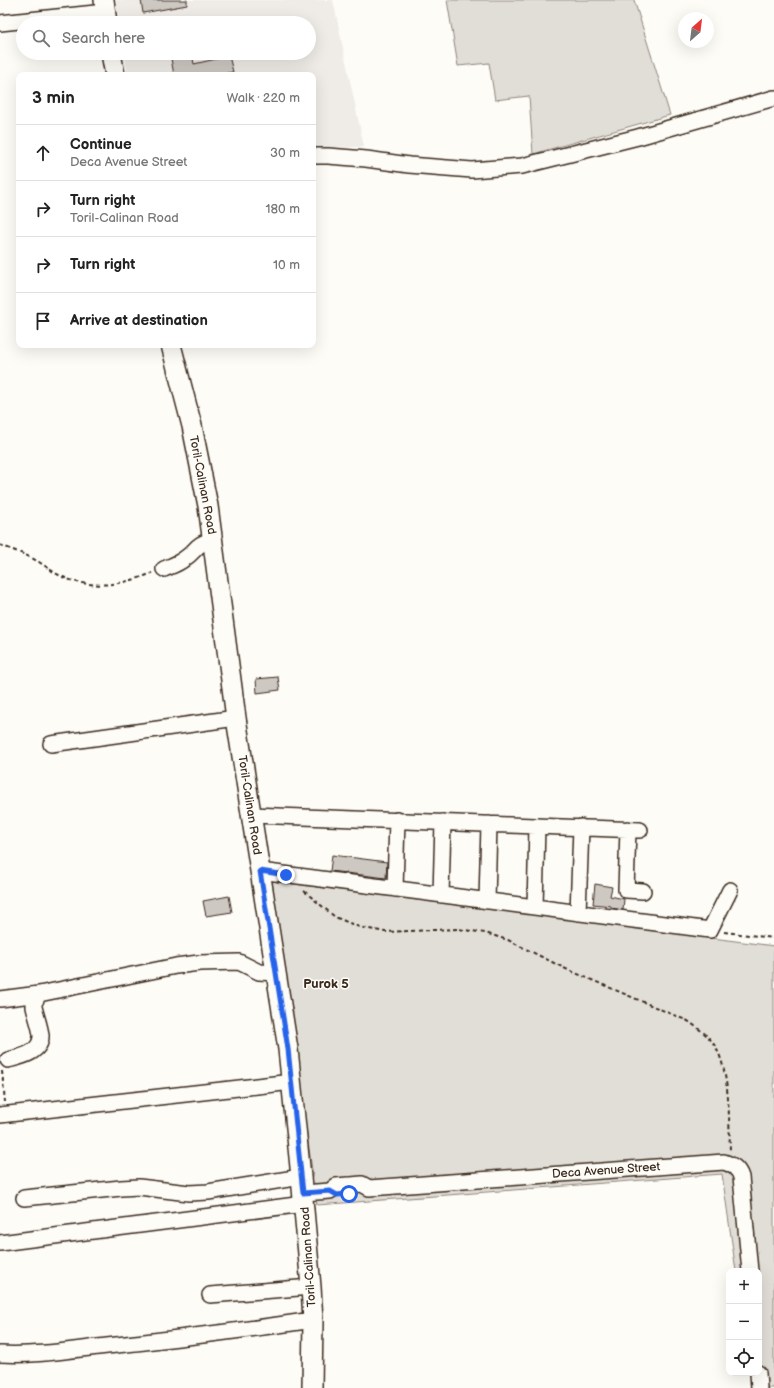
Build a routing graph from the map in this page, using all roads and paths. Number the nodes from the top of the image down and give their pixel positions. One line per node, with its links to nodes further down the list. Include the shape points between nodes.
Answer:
1 (105, 12): 2 (street)
2 (67, 16)
3 (16, 21): 4 (street)
4 (0, 23)
5 (113, 60): 6 (main road)
6 (115, 72)
7 (774, 98): 8 (street, via 638,138 522,166 472,170)
8 (316, 156)
9 (172, 348): 10 (main road, Toril-Calinan Road, via 202,471)
10 (213, 540): 12 (street, via 204,542 185,559); 13 (main road, Toril-Calinan Road)
11 (0, 545): 12 (path, via 24,554 64,577 81,583 114,584)
12 (164, 569)
13 (236, 718): 14 (street); 15 (main road, Toril-Calinan Road)
14 (51, 744)
15 (252, 815): 16 (street); 21 (main road, Toril-Calinan Road)
16 (397, 820): 17 (street); 23 (street)
17 (443, 822): 18 (street); 26 (street)
18 (489, 824): 19 (street); 27 (street)
19 (537, 826): 20 (street); 28 (street)
20 (581, 827): 25 (street, via 634,829 626,890); 29 (street)
21 (260, 871): 22 (street); 32 (main road, Toril-Calinan Road)
22 (286, 875): 23 (street); 38 (path, via 335,917 359,927 385,932 458,929 485,933 508,940 566,969 688,1020 705,1033 717,1049 726,1075)
23 (395, 889): 26 (street)
24 (730, 890): 30 (street)
25 (643, 891)
26 (441, 895): 27 (street)
27 (487, 901): 28 (street)
28 (535, 907): 29 (street)
29 (578, 913): 30 (street)
30 (710, 930): 31 (path)
31 (774, 938)
32 (276, 973): 33 (street, via 258,972 239,962 199,963); 36 (main road, Toril-Calinan Road)
33 (40, 994): 34 (street); 35 (street, via 34,1003 40,1042 25,1056)
34 (0, 999)
35 (8, 1060): 37 (path, via 2,1066)
36 (292, 1082): 37 (street); 39 (main road, Toril-Calinan Road)
37 (4, 1115)
38 (730, 1164): 39 (street, Deca Avenue Street, via 716,1162 369,1188 363,1193 350,1190 337,1195 330,1191); 42 (street, via 739,1171 743,1183)
39 (303, 1191): 40 (street, via 189,1193 139,1187); 41 (street); 43 (main road, Toril-Calinan Road)
40 (24, 1198)
41 (0, 1242)
42 (750, 1268)
43 (311, 1287): 44 (street); 45 (main road, Toril-Calinan Road)
44 (210, 1295)
45 (313, 1320): 46 (street, via 134,1343); 48 (main road, Toril-Calinan Road)
46 (0, 1354)
47 (758, 1376): 49 (street)
48 (312, 1388)
49 (759, 1388)

